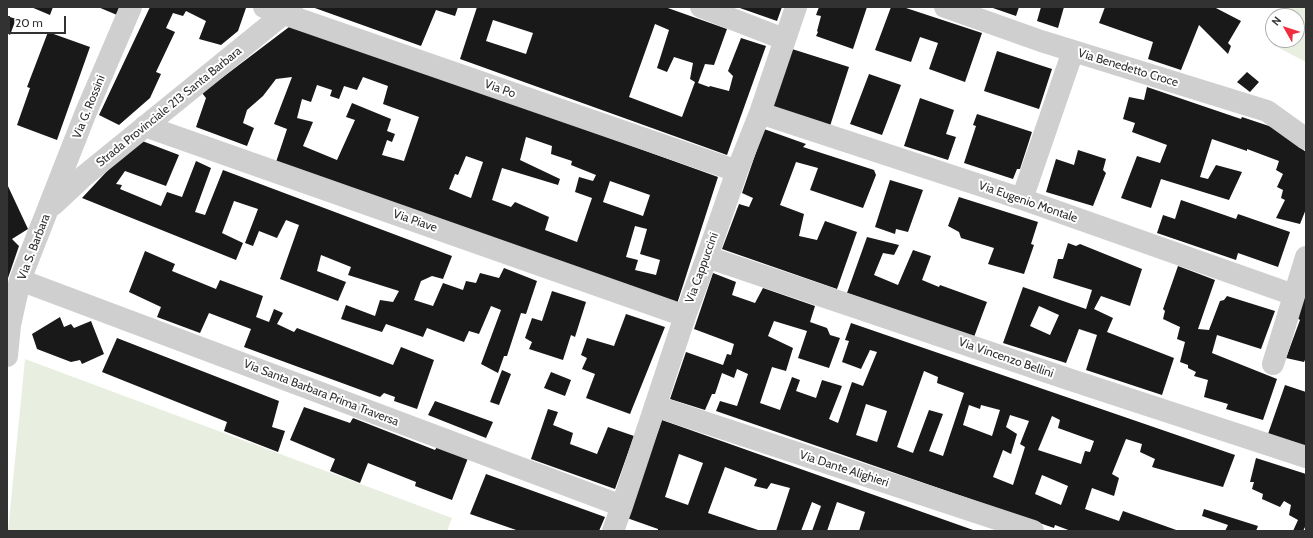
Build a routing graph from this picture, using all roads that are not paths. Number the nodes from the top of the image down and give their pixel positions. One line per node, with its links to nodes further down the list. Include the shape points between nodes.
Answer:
1 (131, 7): 13 (street, Via G. Rossini, via 86,112)
2 (701, 7): 6 (street)
3 (796, 7): 6 (street, Via Cappuccini)
4 (945, 7): 7 (street, Via Benedetto Croce)
5 (280, 9): 9 (street, Strada Provinciale 213 Santa Barbara); 11 (street, Via Po)
6 (784, 39): 8 (street, Via Cappuccini)
7 (1073, 51): 10 (street, Via Benedetto Croce, via 1267,111); 12 (street)
8 (760, 112): 11 (street, Via Cappuccini); 12 (street, Via Eugenio Montale)
9 (146, 126): 13 (street, Strada Provinciale 213 Santa Barbara); 18 (street, Via Piave)
10 (1306, 139)
11 (737, 171): 15 (street, Via Cappuccini)
12 (1022, 199): 17 (street, Via Eugenio Montale)
13 (49, 208): 16 (street, Via S. Barbara)
14 (1306, 257): 17 (street)
15 (707, 258): 18 (street, Via Cappuccini); 22 (street, Via Vincenzo Bellini)
16 (20, 280): 19 (street, Via S. Barbara, via 10,325); 23 (street, Via Santa Barbara Prima Traversa)
17 (1294, 295): 20 (street)
18 (685, 316): 21 (street, Via Cappuccini)
19 (7, 356)
20 (1273, 364)
21 (655, 406): 23 (street, Via Cappuccini); 25 (street, Via Dante Alighieri)
22 (1306, 457)
23 (622, 506): 24 (street, Via Cappuccini)
24 (613, 531)
25 (1033, 531)

